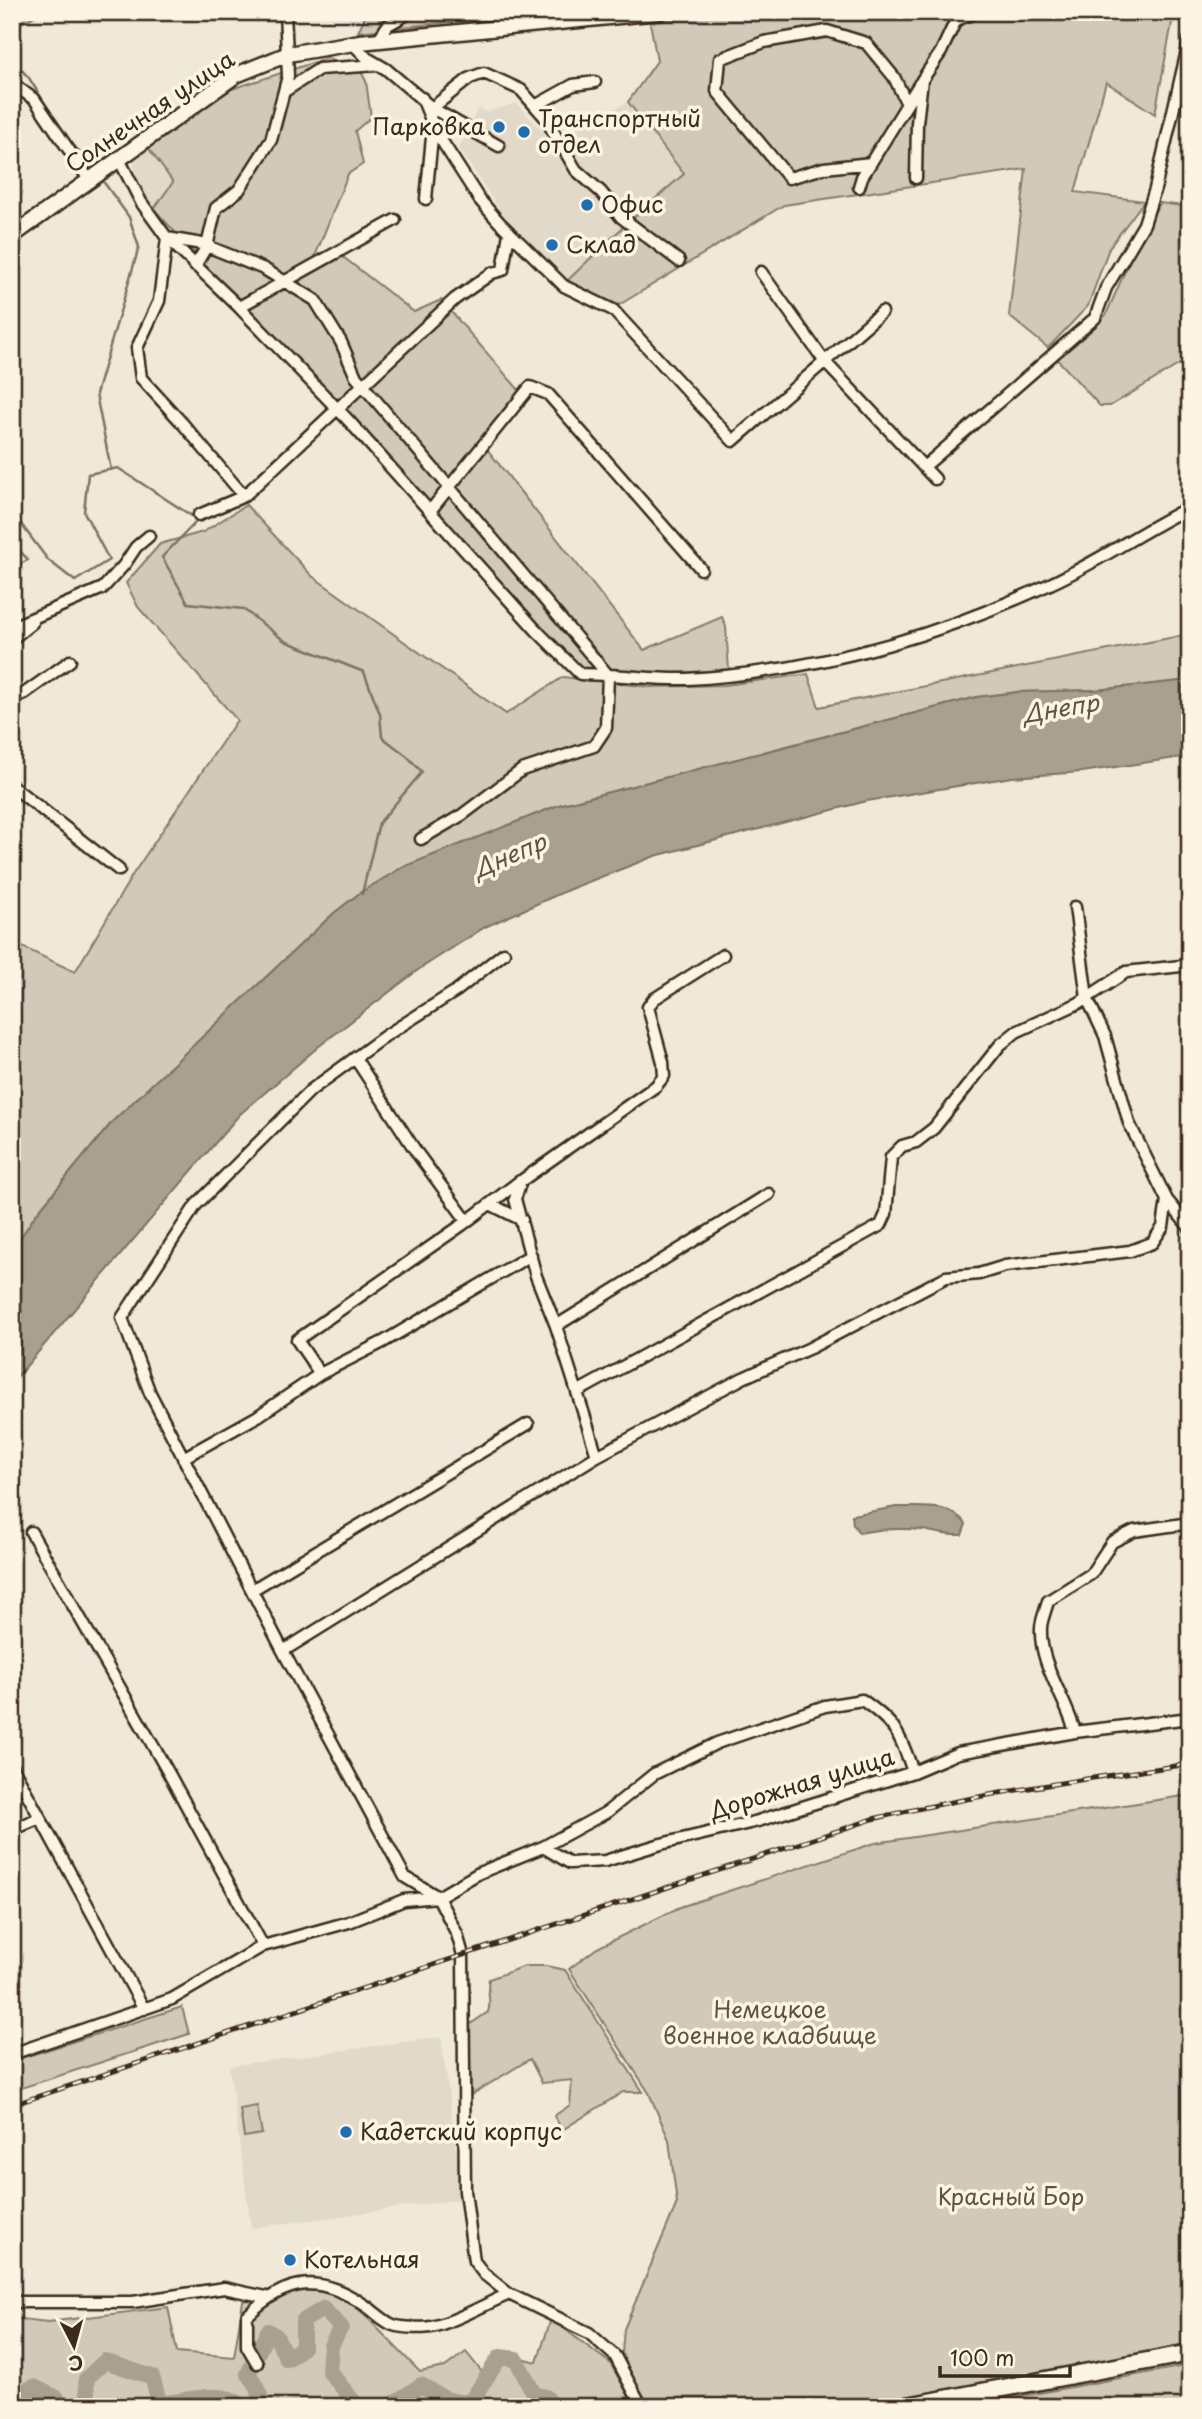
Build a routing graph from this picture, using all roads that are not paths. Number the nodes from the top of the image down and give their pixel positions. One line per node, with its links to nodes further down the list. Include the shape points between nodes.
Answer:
1 (285, 12): 9 (street)
2 (411, 12): 7 (street, via 388,25)
3 (659, 12): 5 (street, Солнечная улица)
4 (977, 12): 11 (street, via 956,20)
5 (623, 14): 7 (street, Солнечная улица)
6 (1190, 38): 41 (street, via 1144,224 1106,288 1095,318)
7 (378, 40): 8 (street, Солнечная улица)
8 (352, 43): 9 (street, Солнечная улица); 10 (street)
9 (288, 54): 14 (street); 21 (street, Солнечная улица, via 236,75)
10 (378, 65): 14 (street, via 319,69); 15 (street)
11 (922, 80): 16 (street); 23 (street)
12 (595, 82): 17 (street, via 573,85)
13 (12, 83): 24 (street, via 35,100)
14 (285, 91): 31 (street, via 271,140 239,190 216,208)
15 (422, 98): 18 (street); 19 (street)
16 (907, 104): 22 (street); 22 (street, via 894,77 866,43 827,31 764,42 720,59 717,91 789,178 824,168)
17 (535, 106): 18 (street, via 521,90 484,73 470,78); 32 (street, via 576,170 601,191 621,217)
18 (432, 108): 20 (street)
19 (433, 126): 26 (street); 28 (street, via 479,199)
20 (499, 146)
21 (119, 159): 24 (street, Солнечная улица); 30 (street, via 141,202)
22 (871, 163): 25 (street)
23 (916, 178)
24 (90, 181): 29 (street, Солнечная улица)
25 (859, 187)
26 (426, 200)
27 (395, 220): 35 (street)
28 (509, 233): 38 (street, via 564,286 613,310 733,441); 39 (street, via 503,270 455,299)
29 (12, 236)
30 (167, 238): 31 (street); 33 (street); 44 (street, via 159,302 137,348 141,378)
31 (207, 246): 33 (street); 35 (street)
32 (679, 261)
33 (195, 266): 36 (street)
34 (761, 272): 38 (street)
35 (284, 281): 36 (street); 39 (street, via 315,300 356,377)
36 (239, 307): 40 (street)
37 (882, 312): 38 (street)
38 (825, 362): 41 (street)
39 (365, 385): 40 (street); 43 (street)
40 (336, 408): 44 (street); 46 (street)
41 (925, 466): 42 (street)
42 (936, 479)
43 (448, 488): 46 (street); 49 (street, via 530,387 548,394); 54 (street)
44 (244, 496): 47 (street)
45 (1190, 507): 54 (street, via 1051,584 923,636 845,657 771,669 686,679)
46 (429, 511): 54 (street, via 580,674)
47 (199, 515)
48 (149, 536): 50 (street, via 103,588)
49 (701, 569)
50 (52, 610): 51 (street); 52 (street)
51 (12, 627)
52 (12, 639)
53 (70, 661): 55 (street)
54 (608, 675): 57 (street, via 606,728 594,746 522,770)
55 (12, 698)
56 (12, 786): 58 (street)
57 (421, 839)
58 (119, 870)
59 (1075, 907): 63 (street)
60 (504, 953): 64 (street, via 457,991)
61 (723, 955): 65 (street, via 648,1007 663,1062 664,1076 656,1086)
62 (1190, 965): 63 (street, via 1126,972)
63 (1087, 998): 67 (street, via 1105,1036 1129,1123); 75 (street, via 1016,1031 934,1128 894,1152 881,1224)
64 (355, 1058): 70 (street); 78 (street, via 311,1090 196,1205 122,1318 150,1393)
65 (521, 1181): 68 (street); 69 (street, via 515,1199)
66 (769, 1194): 73 (street)
67 (1167, 1200): 71 (street); 77 (street, via 1163,1227 1152,1243 1130,1251 946,1277)
68 (490, 1204): 69 (street); 70 (street)
69 (522, 1220): 72 (street)
70 (467, 1221): 74 (street, via 297,1340)
71 (1190, 1228)
72 (531, 1255): 73 (street); 74 (street)
73 (556, 1326): 75 (street)
74 (320, 1374): 78 (street)
75 (577, 1392): 77 (street)
76 (528, 1424): 81 (street)
77 (597, 1456): 82 (street)
78 (183, 1458): 81 (street)
79 (1190, 1523): 84 (street, via 1134,1531 1112,1542 1091,1574 1048,1601 1041,1627 1044,1653)
80 (31, 1532): 91 (street)
81 (252, 1590): 82 (street)
82 (283, 1651): 90 (street, via 405,1877)
83 (1190, 1718): 84 (street, Дорожная улица)
84 (1076, 1732): 86 (street, Дорожная улица, via 958,1753)
85 (12, 1766): 87 (street)
86 (913, 1772): 89 (street, Дорожная улица, via 758,1821 605,1861 570,1863); 89 (street, via 904,1745 887,1718 862,1700 825,1706 717,1743 654,1774 607,1812)
87 (40, 1818): 88 (street); 92 (street)
88 (12, 1830)
89 (543, 1847): 90 (street, via 479,1873)
90 (438, 1897): 91 (street, via 404,1900 349,1923); 94 (street, via 463,1955 465,2191 474,2261)
91 (263, 1946): 92 (street, via 172,1999)
92 (144, 2008): 93 (street)
93 (12, 2054)
94 (509, 2294): 95 (street, via 434,2327 394,2325 325,2284 307,2283); 99 (street, via 589,2333 615,2356)
95 (266, 2297): 96 (street, via 224,2288 133,2302); 98 (street, via 247,2315 247,2346)
96 (12, 2302)
97 (1190, 2353): 100 (main road)
98 (257, 2363)
99 (642, 2407)
100 (902, 2407)

